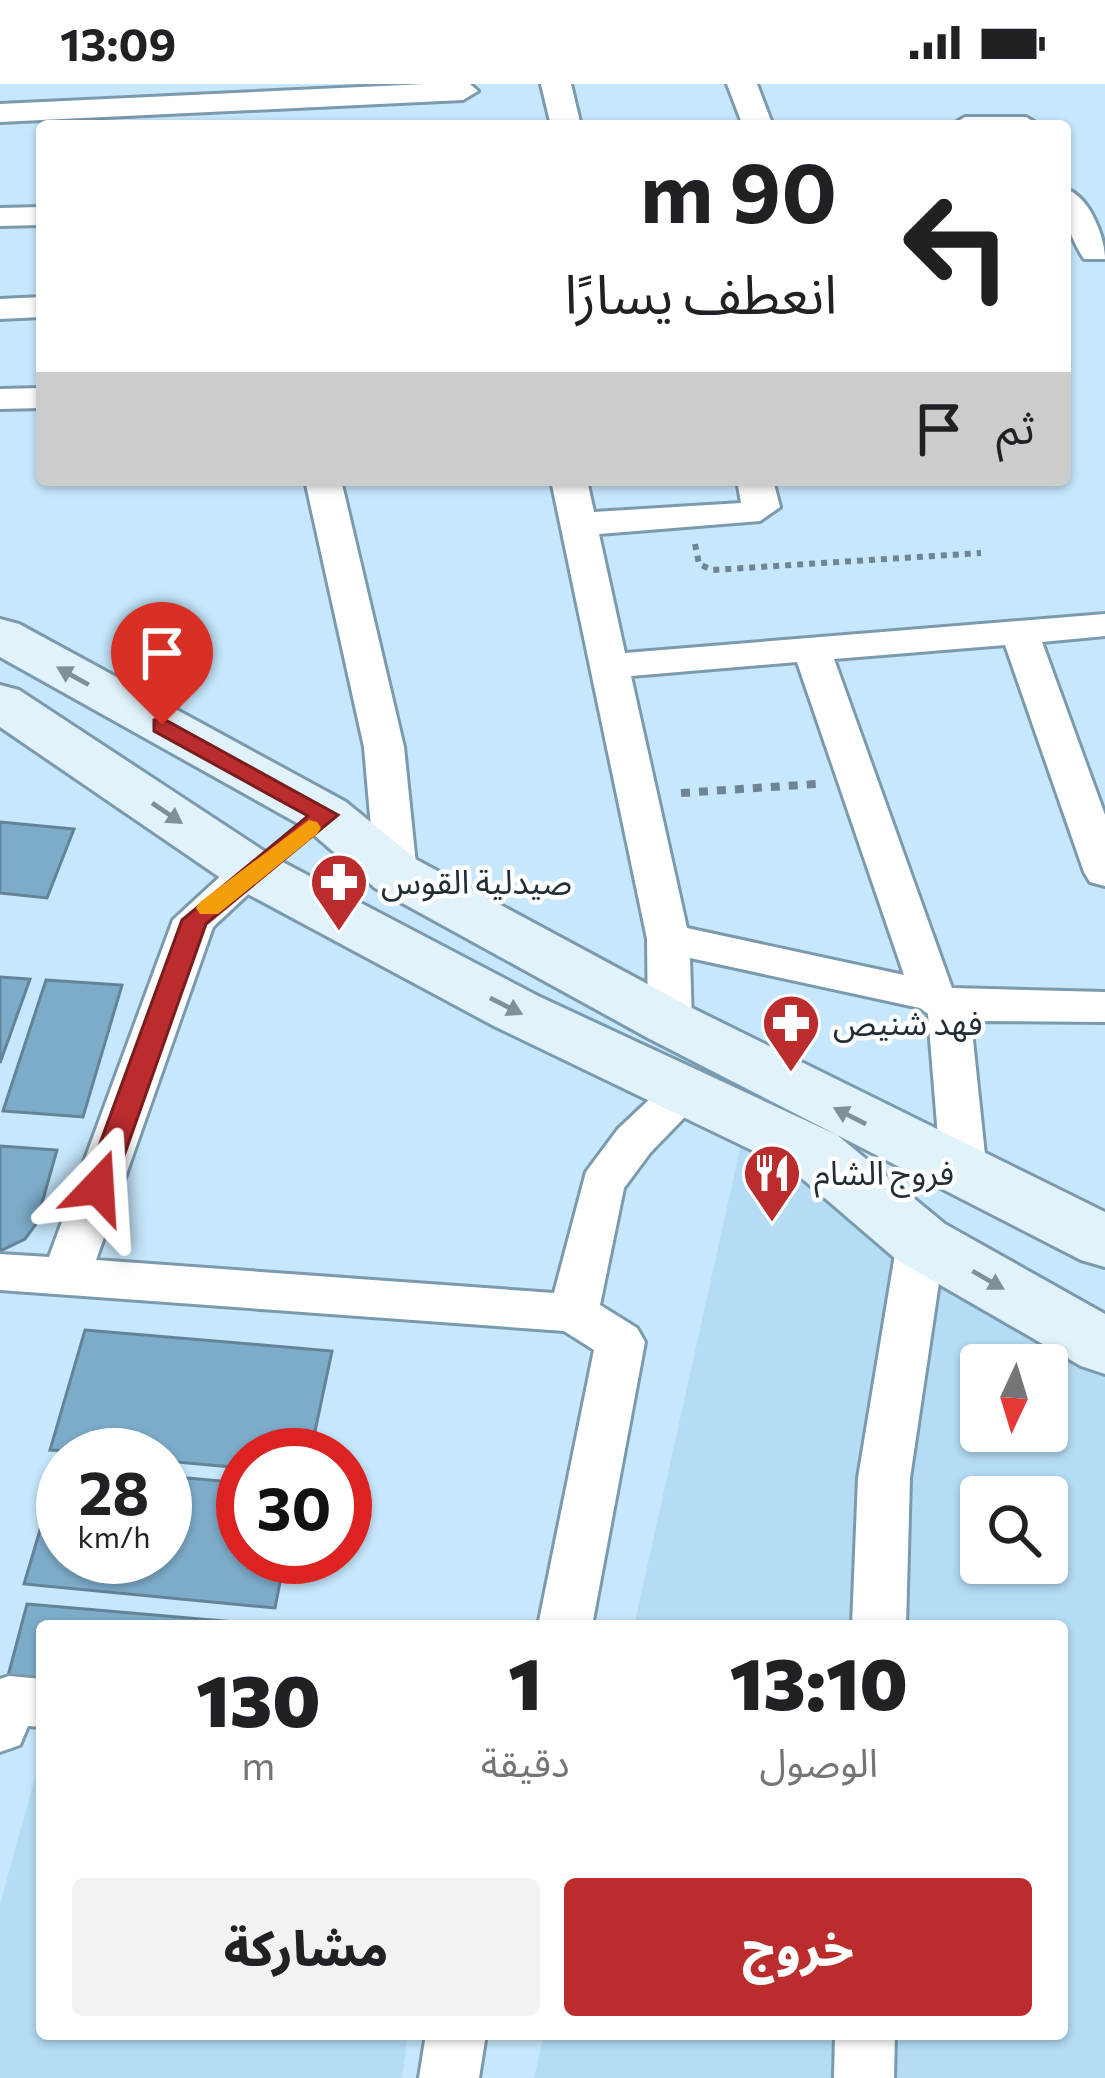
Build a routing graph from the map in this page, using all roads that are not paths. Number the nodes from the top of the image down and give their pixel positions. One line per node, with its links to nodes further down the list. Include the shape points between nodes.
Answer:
1 (556, 84): 6 (street)
2 (742, 84): 7 (street)
3 (462, 88): 4 (street); 5 (street)
4 (0, 113)
5 (474, 120)
6 (565, 120)
7 (756, 120)
8 (1071, 208): 11 (street)
9 (36, 216): 10 (street)
10 (0, 218)
11 (1094, 252)
12 (36, 307): 13 (street)
13 (0, 309)
14 (36, 398): 15 (street)
15 (0, 399)
16 (324, 486): 30 (street, via 384,747)
17 (570, 486): 19 (street)
18 (757, 486): 19 (street, via 762,507 747,513)
19 (578, 524): 24 (street)
20 (1105, 625): 21 (street)
21 (1020, 634): 23 (street); 27 (street)
22 (0, 635): 26 (main road, one-way to 22)
23 (812, 650): 24 (street); 32 (street)
24 (610, 666): 31 (street)
25 (0, 702): 28 (main road, one-way to 28)
26 (326, 815): 28 (main road); 30 (main road)
27 (1095, 824): 29 (street)
28 (253, 871): 35 (main road, one-way to 35); 40 (street, via 194,920)
29 (1105, 872)
30 (396, 874): 34 (main road)
31 (668, 939): 32 (street); 34 (street)
32 (941, 1002): 33 (street); 36 (street)
33 (1105, 1007)
34 (670, 1023): 36 (main road, one-way to 34)
35 (687, 1091): 37 (main road, via 814,1152); 41 (street, via 602,1184)
36 (964, 1174): 38 (main road)
37 (921, 1242): 42 (main road, one-way to 42); 44 (street, via 884,1478)
38 (1105, 1242)
39 (0, 1272): 40 (street)
40 (66, 1277): 41 (street)
41 (574, 1313): 43 (street, via 620,1342)
42 (1105, 1347)
43 (566, 1620)
44 (879, 1620)
45 (36, 1702): 46 (street, via 9,1700)
46 (0, 1728)
47 (454, 2040): 49 (street)
48 (865, 2040): 50 (street)
49 (449, 2078)
50 (864, 2078)

